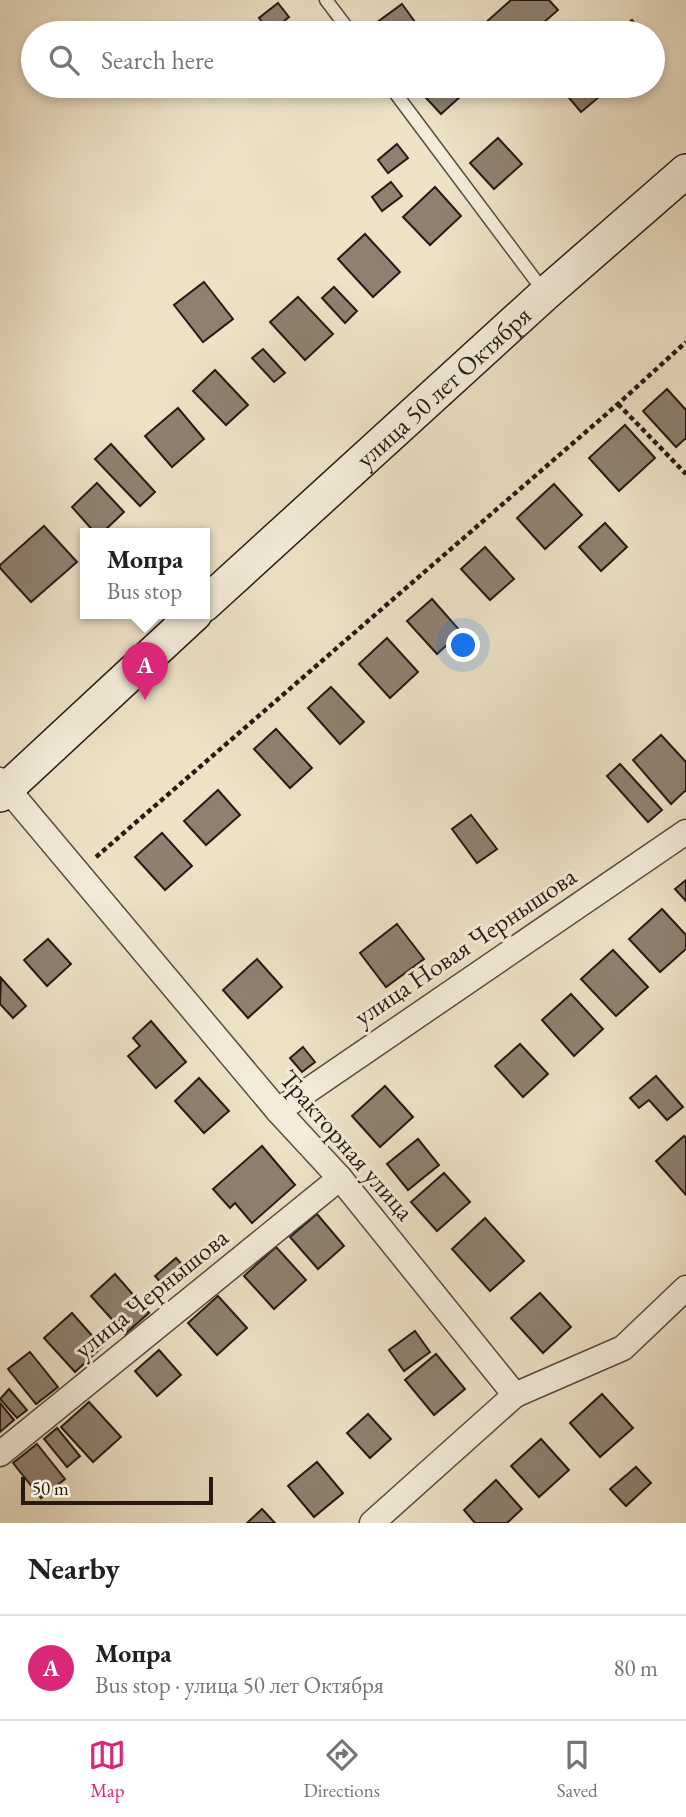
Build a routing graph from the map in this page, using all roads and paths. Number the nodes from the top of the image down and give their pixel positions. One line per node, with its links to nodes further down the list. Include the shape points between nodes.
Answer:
1 (326, 0): 2 (lane)
2 (342, 21)
3 (399, 98): 5 (lane)
4 (686, 171): 5 (main road, улица 50 лет Октября)
5 (545, 294): 9 (main road, улица 50 лет Октября)
6 (686, 342): 7 (path)
7 (618, 404): 8 (path); 13 (path)
8 (686, 474)
9 (210, 600)
10 (189, 619): 11 (main road)
11 (2, 788): 14 (street, Тракторная улица)
12 (686, 832): 14 (street, улица Новая Чернышова)
13 (96, 857)
14 (278, 1111): 15 (street, Тракторная улица)
15 (340, 1178): 17 (street, Тракторная улица); 18 (street, улица Чернышова)
16 (686, 1288): 17 (street, via 623,1348)
17 (515, 1395): 19 (street)
18 (0, 1454)
19 (372, 1523)

